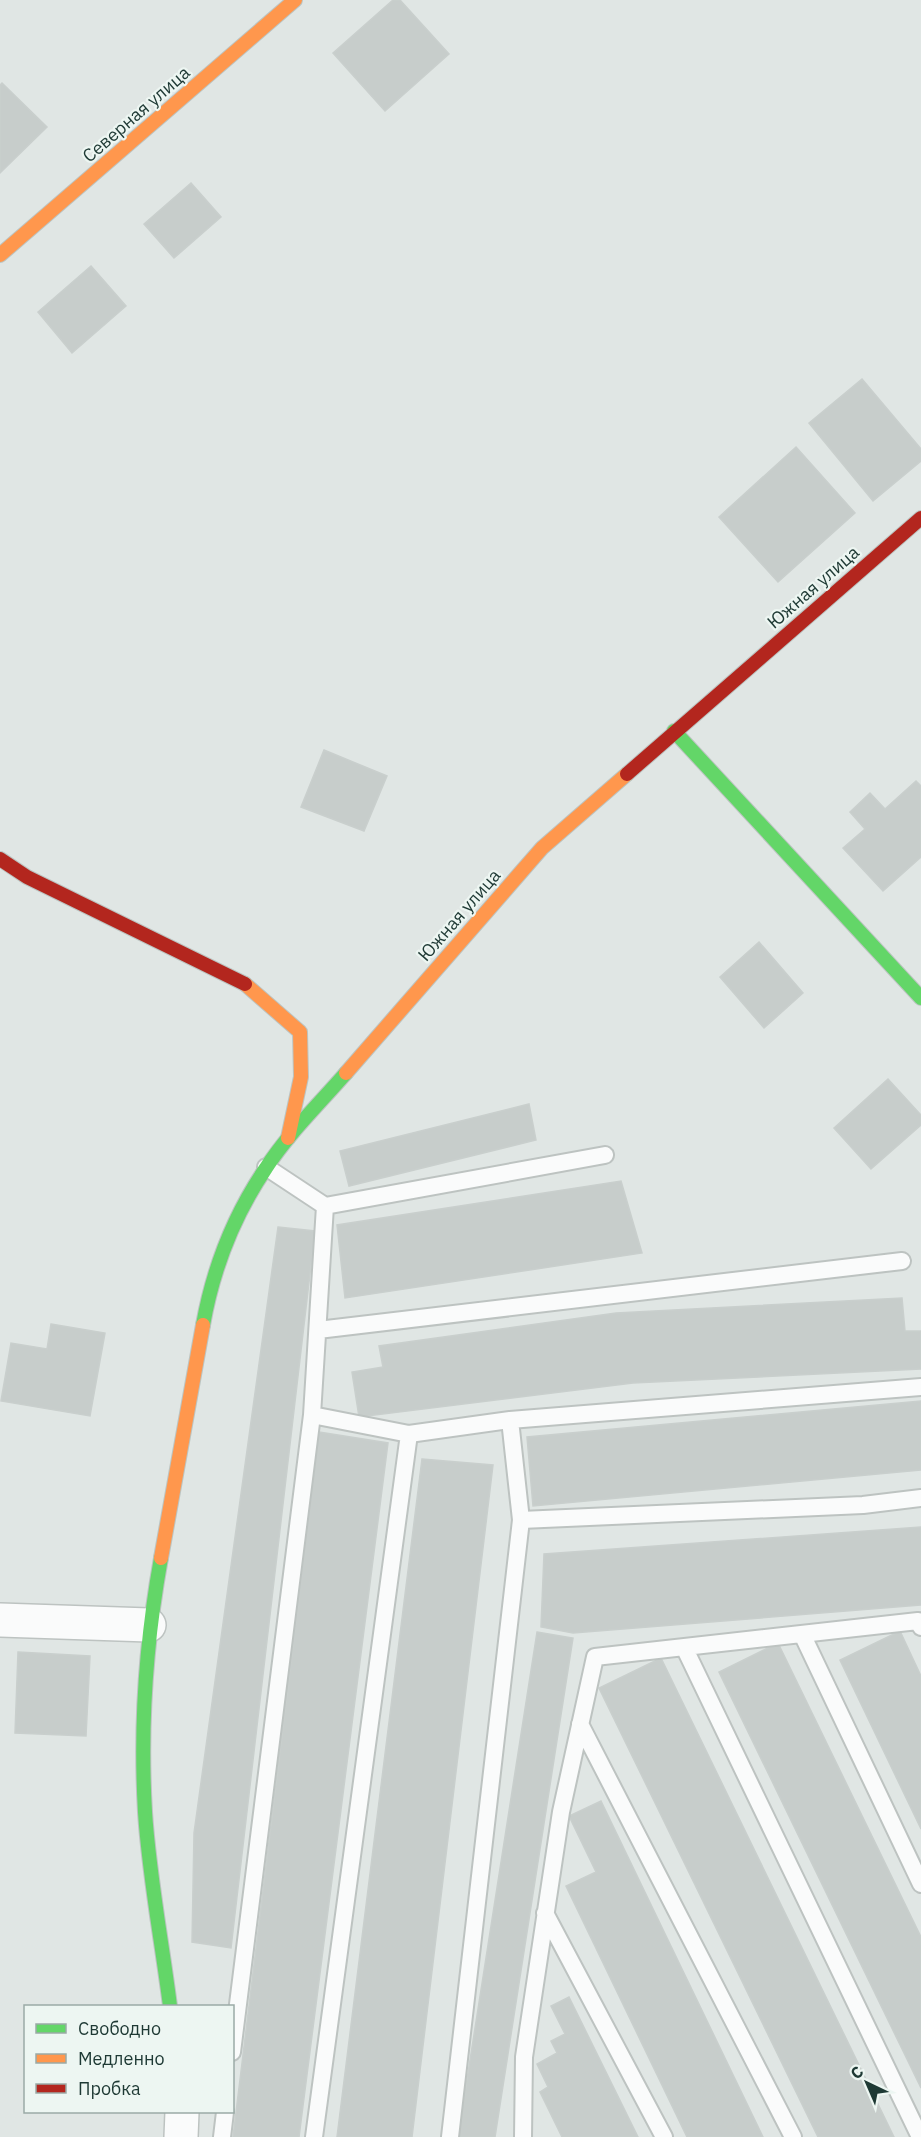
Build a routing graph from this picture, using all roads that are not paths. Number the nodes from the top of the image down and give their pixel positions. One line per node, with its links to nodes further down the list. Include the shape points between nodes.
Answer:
1 (295, 0): 2 (street, Северная улица)
2 (0, 255)
3 (921, 518): 4 (street, Южная улица)
4 (674, 731): 6 (street); 7 (street, Южная улица, via 542,848)
5 (0, 859): 7 (street, via 27,877 251,987 300,1032 301,1077)
6 (921, 998)
7 (288, 1140): 9 (street, Южная улица)
8 (606, 1155): 10 (lane)
9 (266, 1167): 10 (lane); 20 (street, Южная улица, via 237,1217 211,1282)
10 (325, 1206): 12 (lane)
11 (902, 1261): 12 (lane)
12 (318, 1330): 14 (lane)
13 (921, 1387): 15 (lane)
14 (312, 1415): 16 (lane); 28 (lane)
15 (510, 1420): 16 (lane); 18 (lane)
16 (409, 1434): 33 (lane)
17 (921, 1498): 18 (lane, via 864,1505)
18 (521, 1521): 34 (lane)
19 (0, 1620): 20 (street)
20 (149, 1625): 27 (street, Южная улица, via 143,1755 145,1814)
21 (921, 1627): 22 (lane, via 918,1621)
22 (802, 1634): 23 (lane); 25 (lane)
23 (684, 1647): 24 (lane, via 595,1657); 38 (lane)
24 (580, 1724): 26 (lane); 37 (lane)
25 (921, 1884)
26 (545, 1913): 35 (lane, via 525,2057); 36 (lane)
27 (170, 2005)
28 (234, 2036)
29 (182, 2113): 31 (street)
30 (225, 2113): 32 (lane)
31 (181, 2137)
32 (222, 2137)
33 (314, 2137)
34 (450, 2137)
35 (523, 2137)
36 (664, 2137)
37 (793, 2137)
38 (920, 2137)

